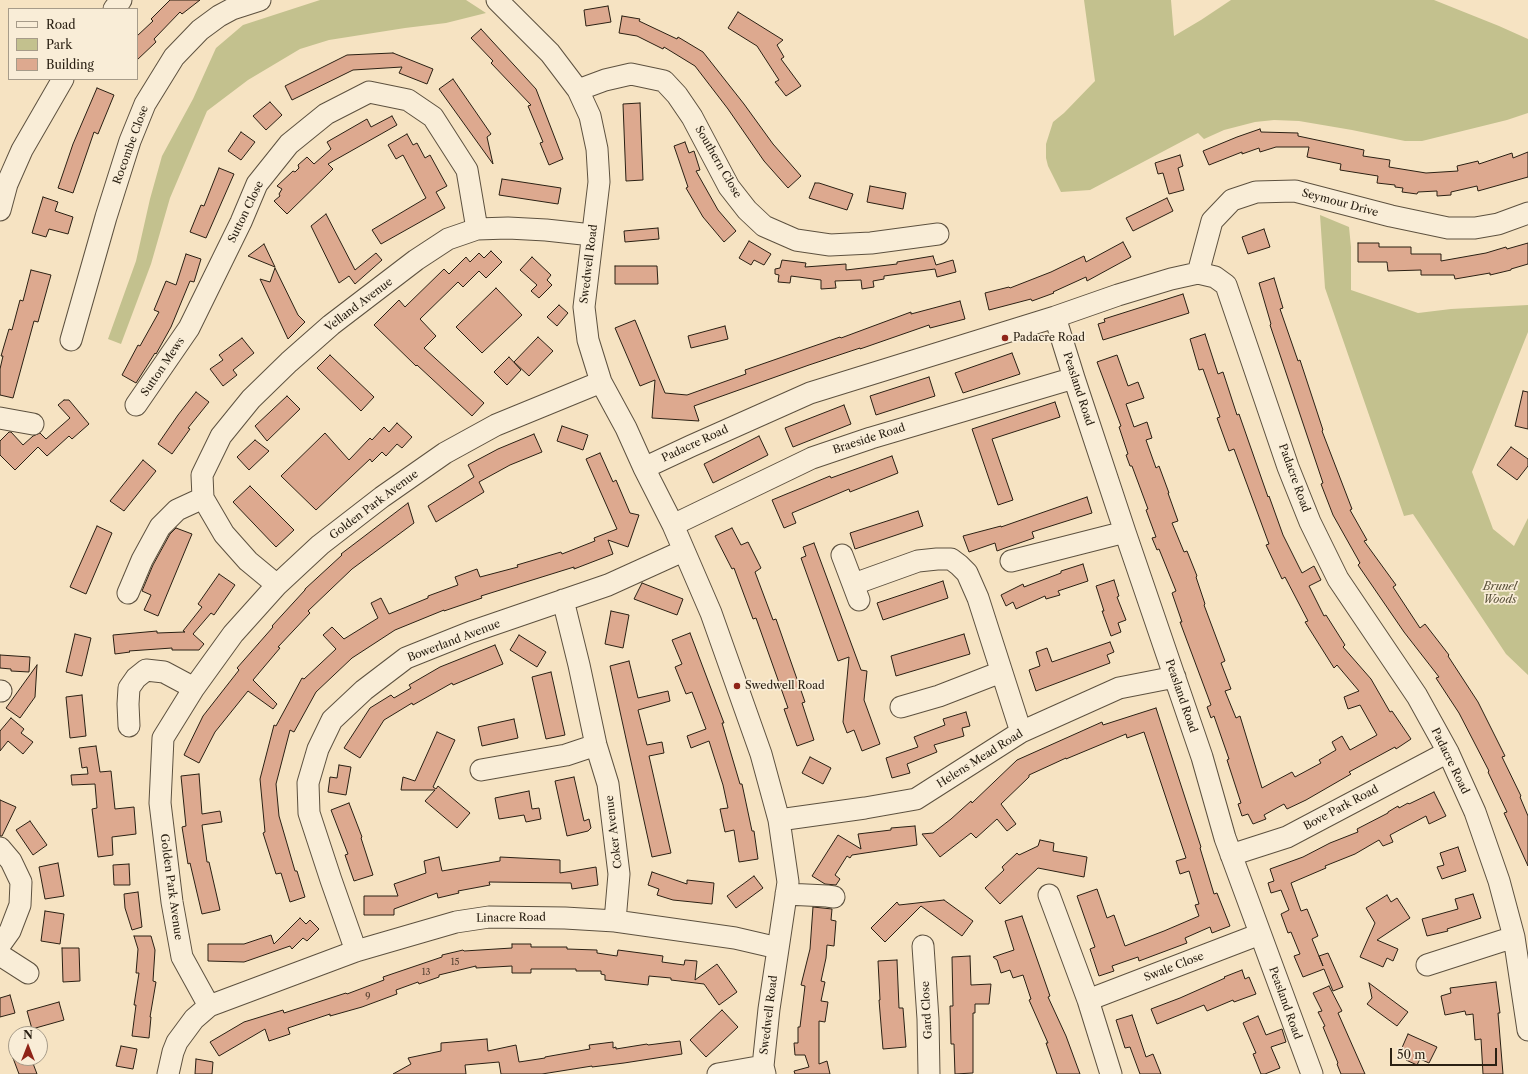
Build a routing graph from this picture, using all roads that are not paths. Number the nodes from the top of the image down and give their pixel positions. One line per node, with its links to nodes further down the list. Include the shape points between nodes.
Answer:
1 (121, 0): 4 (street)
2 (260, 0): 15 (street, Rocombe Close, via 232,9 200,30 174,57 145,104 130,141 106,217)
3 (497, 0): 6 (street, Swedwell Road, via 550,53)
4 (115, 8)
5 (62, 80): 7 (street, via 22,150 7,184)
6 (578, 90): 10 (street, Southern Close, via 631,74 664,80 678,95 729,187 747,210 764,226 796,240 830,245 871,243); 11 (street, Swedwell Road, via 590,116 597,149 599,182)
7 (0, 210)
8 (1528, 213): 12 (street, Seymour Drive, via 1498,224 1475,228 1448,228 1295,191 1256,192 1232,200 1212,221)
9 (477, 228): 11 (street, Velland Avenue, via 523,228); 14 (street, Sutton Close, via 467,170 433,117 408,100 369,92 326,114 289,144 257,184); 22 (street, Velland Avenue, via 448,240 416,260 331,325 262,388 221,436 202,475)
10 (938, 234)
11 (592, 235): 17 (street, Swedwell Road, via 584,307 588,340)
12 (1198, 273): 13 (street, Padacre Road, via 1118,295); 38 (street, Padacre Road, via 1215,277 1226,286 1288,467 1310,522 1338,579 1417,696)
13 (1056, 317): 16 (street, Peasland Road); 21 (street, Padacre Road, via 810,393)
14 (189, 328): 18 (street, Sutton Mews)
15 (71, 340)
16 (1074, 378): 23 (street, Braeside Road, via 812,458); 24 (street, Peasland Road)
17 (601, 382): 21 (street, Swedwell Road); 28 (street, Golden Park Avenue, via 496,425 445,453 320,545)
18 (136, 405)
19 (0, 418): 20 (street)
20 (33, 424)
21 (644, 468): 23 (street, Swedwell Road)
22 (203, 498): 28 (street, Velland Avenue, via 224,534 248,561); 29 (street, via 177,510 160,527)
23 (673, 525): 25 (street, Swedwell Road)
24 (1124, 532): 27 (street); 32 (street, Peasland Road)
25 (683, 551): 30 (street, Bowerland Avenue, via 608,585); 40 (street, Swedwell Road, via 711,613 761,754)
26 (842, 555): 31 (street, via 856,592 918,561 951,559 959,564 967,573 978,598)
27 (1011, 561)
28 (277, 585): 33 (street, Golden Park Avenue, via 233,634)
29 (128, 593)
30 (563, 600): 37 (street, Coker Avenue, via 580,665); 52 (street, Bowerland Avenue, via 406,658 364,690 332,720 318,749 308,783 309,813)
31 (1001, 672): 34 (street, via 939,696); 36 (street)
32 (1175, 677): 36 (street, Helens Mead Road, via 1119,688); 42 (street, Peasland Road)
33 (194, 688): 35 (street, via 164,672 146,670 129,688); 57 (street, Golden Park Avenue, via 163,738 160,803 172,902 182,957)
34 (901, 706)
35 (129, 726)
36 (1021, 732): 40 (street, Helens Mead Road, via 916,799)
37 (596, 745): 39 (street, via 566,755); 46 (street, Coker Avenue, via 608,784 619,874)
38 (1448, 752): 42 (street, Bove Park Road, via 1287,837); 48 (street, Padacre Road, via 1475,812 1500,881)
39 (481, 770)
40 (780, 820): 43 (street, Swedwell Road, via 788,882)
41 (0, 848): 49 (street, via 11,861 21,882 20,905 10,930)
42 (1231, 855): 47 (street, Peasland Road)
43 (786, 894): 45 (street); 51 (street, Swedwell Road)
44 (1048, 895): 56 (street)
45 (834, 897)
46 (615, 921): 51 (street, Linacre Road, via 735,938); 52 (street, Linacre Road, via 489,917 456,922)
47 (1260, 934): 56 (street, Swale Close); 64 (street, Peasland Road)
48 (1514, 937): 54 (street); 58 (street, Padacre Road)
49 (0, 945)
50 (923, 946): 62 (street, Gard Close)
51 (778, 948): 59 (street, Swedwell Road)
52 (356, 951): 57 (street, Linacre Road)
53 (0, 955): 55 (street)
54 (1427, 965)
55 (28, 973)
56 (1088, 1000): 63 (street)
57 (209, 1006): 60 (street, via 194,1019 177,1042)
58 (1528, 1030)
59 (764, 1070): 61 (street)
60 (168, 1074)
61 (718, 1074)
62 (929, 1074)
63 (1111, 1074)
64 (1312, 1074)

